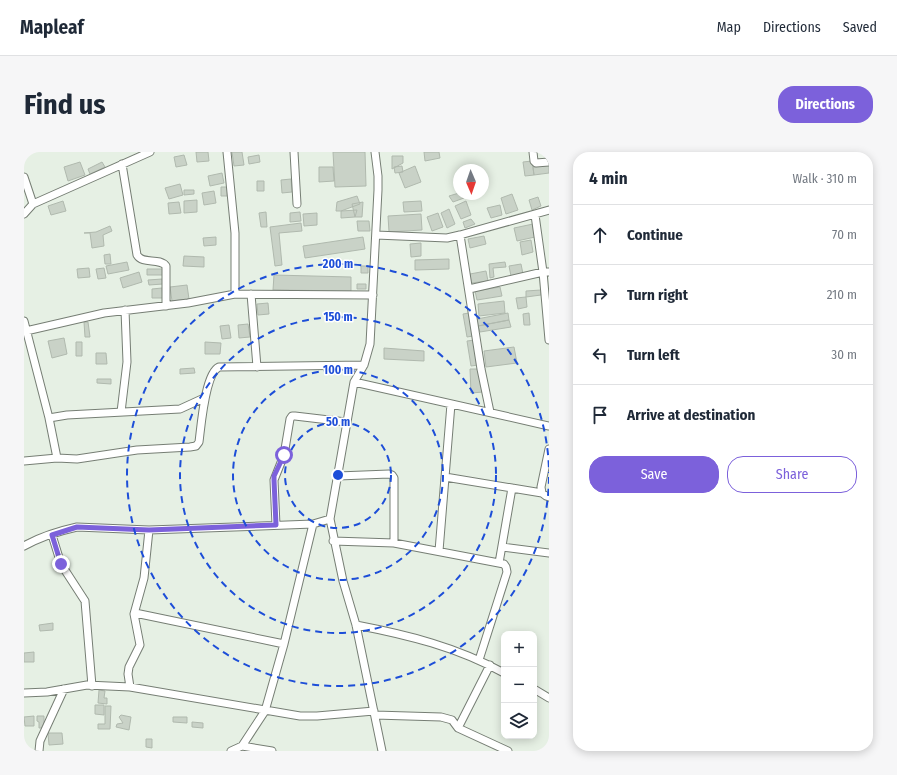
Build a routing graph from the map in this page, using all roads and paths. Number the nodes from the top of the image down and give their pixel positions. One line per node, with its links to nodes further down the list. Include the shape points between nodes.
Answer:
1 (150, 152): 7 (street)
2 (227, 152): 18 (street, via 235,233)
3 (294, 152): 10 (street)
4 (375, 152): 14 (street, via 378,176)
5 (533, 152): 6 (street, via 536,163)
6 (549, 162)
7 (122, 164): 9 (street); 21 (street, via 137,255 138,258 164,263 166,266)
8 (24, 177): 9 (street)
9 (33, 204): 12 (street)
10 (297, 204)
11 (549, 210): 13 (street)
12 (24, 214)
13 (535, 215): 15 (street); 16 (street)
14 (376, 236): 15 (street); 20 (street)
15 (460, 236): 17 (street)
16 (546, 272): 17 (street); 25 (street)
17 (469, 288): 32 (street)
18 (235, 294): 19 (street); 21 (street)
19 (251, 294): 20 (street); 27 (street)
20 (373, 295): 26 (street, via 370,344)
21 (166, 306): 22 (street)
22 (125, 310): 24 (street); 31 (street, via 127,368)
23 (24, 321): 24 (street)
24 (26, 331): 33 (street)
25 (549, 340)
26 (364, 365): 27 (street); 28 (street)
27 (257, 367): 29 (street, via 215,369)
28 (354, 382): 30 (street); 34 (street)
29 (204, 398): 31 (street, via 180,409); 37 (street, via 199,442 196,446)
30 (451, 404): 32 (street); 40 (street)
31 (121, 412): 33 (street)
32 (490, 412): 35 (street)
33 (49, 418): 37 (street)
34 (346, 422): 39 (street); 46 (street, via 295,416 290,419 284,455 274,476)
35 (549, 426)
36 (549, 449): 42 (street)
37 (57, 458): 38 (street)
38 (24, 461)
39 (338, 476): 44 (street); 50 (street, via 392,475)
40 (445, 477): 41 (street); 53 (street)
41 (512, 488): 42 (street); 52 (street)
42 (542, 493): 43 (street)
43 (549, 497)
44 (330, 519): 45 (street); 49 (street)
45 (313, 524): 46 (street); 58 (street)
46 (276, 525): 47 (street)
47 (149, 530): 48 (street, via 77,527); 56 (street, via 144,578)
48 (52, 535): 51 (street); 62 (street, via 61,564 85,601)
49 (333, 541): 50 (street); 57 (street)
50 (394, 543): 53 (street)
51 (24, 546)
52 (502, 547): 54 (street); 55 (street)
53 (439, 552): 55 (street)
54 (549, 553)
55 (498, 563): 59 (street, via 504,564 507,572)
56 (135, 613): 58 (street); 63 (street, via 140,645 129,667)
57 (356, 625): 59 (street, via 434,643); 69 (street)
58 (284, 644): 68 (street)
59 (479, 660): 60 (street)
60 (490, 665): 61 (street); 70 (street)
61 (501, 671)
62 (92, 686): 63 (street); 64 (street)
63 (130, 687): 68 (street)
64 (64, 689): 66 (street); 72 (street, via 40,741)
65 (537, 691): 67 (street)
66 (24, 693)
67 (549, 698)
68 (265, 711): 69 (street, via 300,716); 71 (street)
69 (375, 713): 70 (street, via 441,717 452,720); 75 (street)
70 (458, 728): 76 (street)
71 (242, 746): 73 (street); 74 (street)
72 (39, 751)
73 (231, 751)
74 (272, 751)
75 (382, 751)
76 (508, 751)

